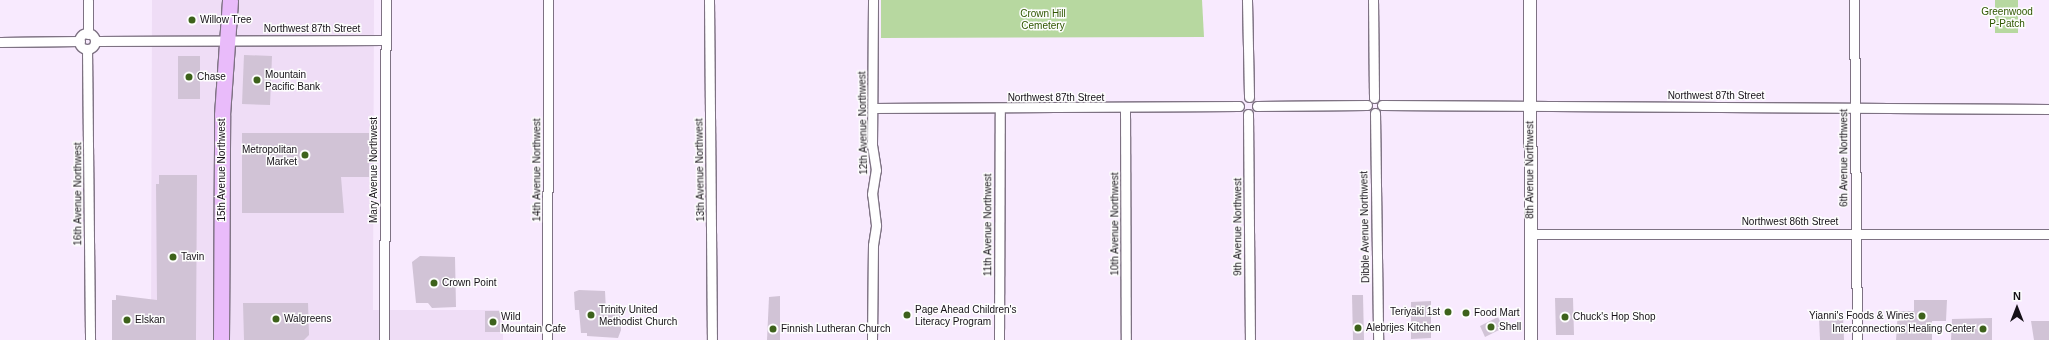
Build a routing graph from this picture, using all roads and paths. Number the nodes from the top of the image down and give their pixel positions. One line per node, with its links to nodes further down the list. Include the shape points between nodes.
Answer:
1 (88, 0): 11 (street)
2 (230, 0): 15 (main road, 15th Avenue Northwest)
3 (386, 0): 12 (street, Mary Avenue Northwest)
4 (548, 0): 38 (street, 14th Avenue Northwest)
5 (709, 0): 39 (street, 13th Avenue Northwest)
6 (873, 0): 25 (street, 12th Avenue Northwest)
7 (1247, 0): 18 (street)
8 (1373, 0): 19 (street)
9 (1530, 0): 22 (street, 8th Avenue Northwest)
10 (1854, 0): 27 (street, 6th Avenue Northwest)
11 (88, 34): 13 (street, via 82,36); 14 (street)
12 (385, 40): 15 (street, Northwest 87th Street); 37 (street, Mary Avenue Northwest)
13 (80, 41): 16 (street); 17 (street)
14 (95, 41): 15 (street, Northwest 87th Street); 17 (street)
15 (226, 41): 36 (main road, 15th Avenue Northwest, via 222,115)
16 (0, 42)
17 (87, 49): 35 (street, 16th Avenue Northwest)
18 (1249, 97): 23 (street, via 1242,99); 24 (street, via 1255,100)
19 (1374, 98): 20 (street); 21 (street)
20 (1367, 105): 24 (street); 30 (street)
21 (1382, 105): 22 (street, Northwest 87th Street); 30 (street, via 1380,111)
22 (1530, 105): 27 (street, Northwest 87th Street); 33 (street, 8th Avenue Northwest)
23 (1239, 106): 26 (street, Northwest 87th Street); 31 (street, via 1242,112)
24 (1257, 106): 31 (street, via 1255,111)
25 (873, 108): 28 (street, Northwest 87th Street); 40 (street, 12th Avenue Northwest, via 872,146 876,170 872,194 876,225 873,245)
26 (1125, 108): 28 (street, Northwest 87th Street); 42 (street, 10th Avenue Northwest)
27 (1855, 108): 29 (street, Northwest 87th Street); 32 (street, 6th Avenue Northwest)
28 (1000, 109): 41 (street, 11th Avenue Northwest)
29 (2049, 109)
30 (1375, 113): 44 (street, Dibble Avenue Northwest)
31 (1248, 114): 43 (street, 9th Avenue Northwest)
32 (1856, 233): 33 (street, Northwest 86th Street); 34 (street, Northwest 86th Street); 46 (street, 6th Avenue Northwest)
33 (1531, 234): 45 (street, 8th Avenue Northwest)
34 (2049, 234)
35 (90, 340)
36 (221, 340)
37 (384, 340)
38 (547, 340)
39 (712, 340)
40 (872, 340)
41 (999, 340)
42 (1126, 340)
43 (1250, 340)
44 (1378, 340)
45 (1531, 340)
46 (1857, 340)

